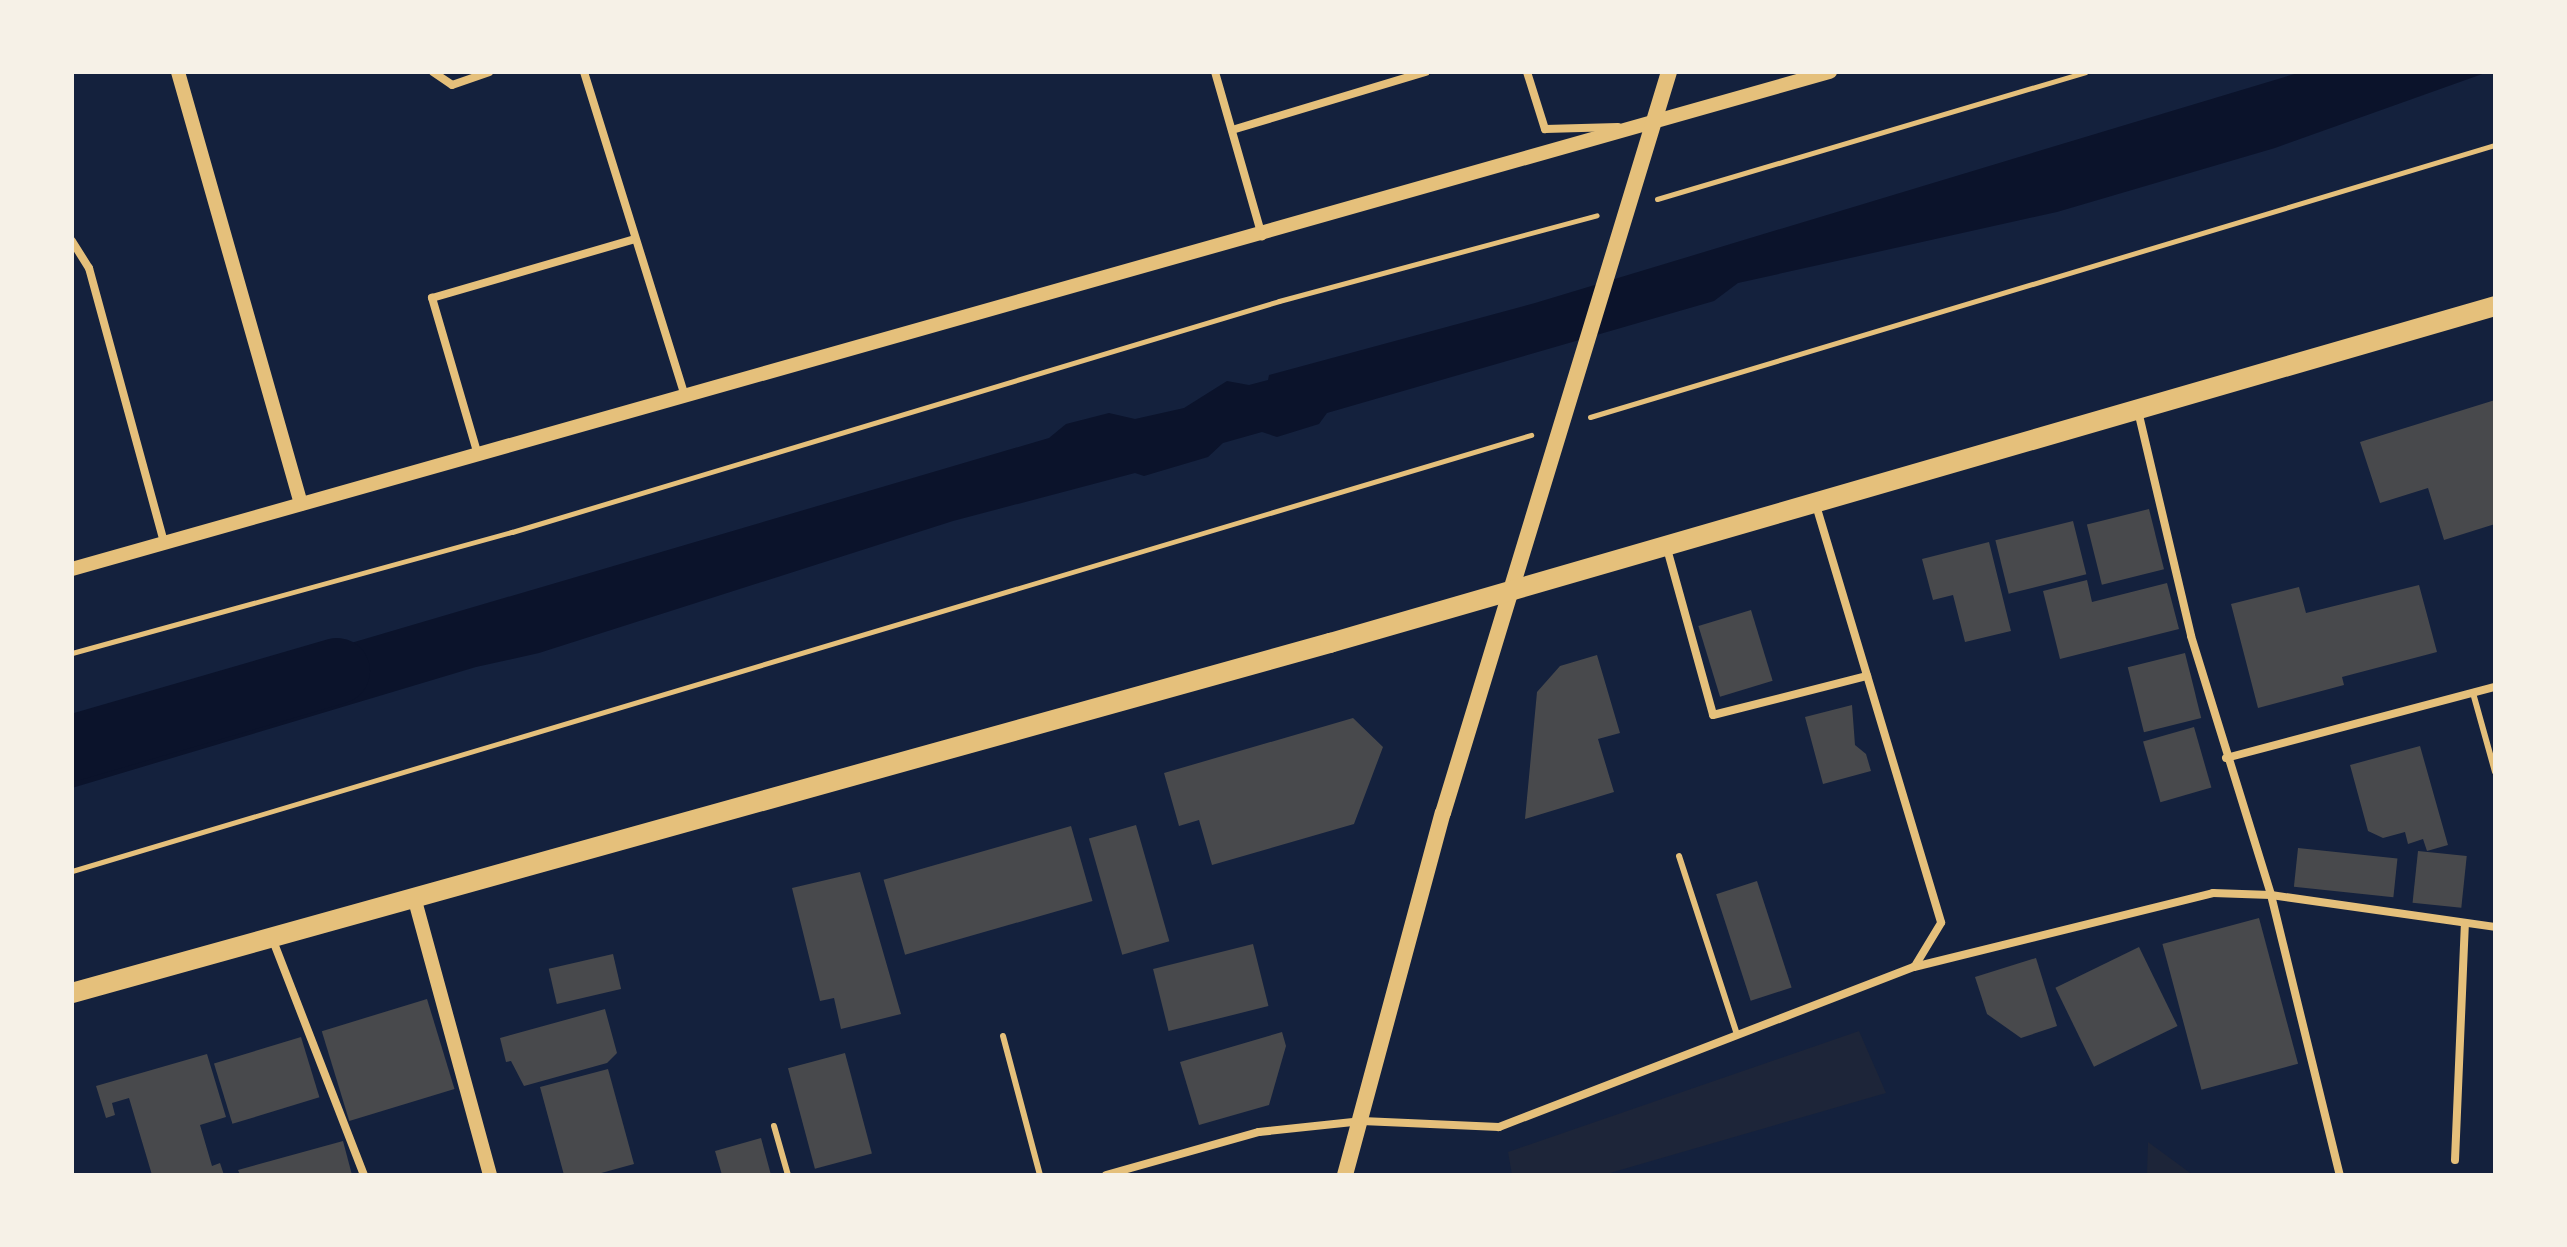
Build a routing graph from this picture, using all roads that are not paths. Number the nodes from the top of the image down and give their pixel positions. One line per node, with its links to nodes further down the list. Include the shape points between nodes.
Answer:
1 (178, 72): 20 (street)
2 (433, 72): 3 (street, via 452,85)
3 (489, 72)
4 (584, 72): 13 (street)
5 (1215, 72): 11 (street)
6 (1425, 72): 11 (street)
7 (1527, 72): 10 (street, via 1545,129)
8 (1669, 72): 10 (main road)
9 (1830, 72): 10 (street)
10 (1651, 127): 12 (street); 24 (main road)
11 (1232, 130): 12 (street)
12 (1262, 237): 16 (street)
13 (635, 239): 16 (street); 18 (street, via 432,298)
14 (72, 241): 21 (street, via 89,268)
15 (2495, 306): 17 (main road)
16 (686, 397): 18 (street)
17 (2137, 407): 19 (main road); 28 (street)
18 (478, 455): 20 (street)
19 (1814, 500): 22 (main road); 25 (street)
20 (301, 504): 21 (street)
21 (164, 543): 23 (street)
22 (1666, 545): 24 (main road); 25 (street, via 1713,715)
23 (72, 569)
24 (1508, 592): 32 (main road); 40 (main road)
25 (1867, 676): 36 (street, via 1941,923)
26 (2495, 687): 27 (street)
27 (2473, 693): 28 (street); 29 (lane)
28 (2226, 758): 31 (street)
29 (2495, 772)
30 (1679, 856): 38 (lane)
31 (2271, 895): 33 (street); 36 (street, via 2213,893); 49 (street)
32 (414, 897): 35 (main road); 44 (street)
33 (2465, 926): 34 (street); 42 (street)
34 (2495, 927)
35 (272, 937): 37 (main road); 43 (street)
36 (1914, 967): 38 (street)
37 (72, 993)
38 (1737, 1035): 40 (street, via 1499,1127)
39 (1003, 1036): 46 (lane)
40 (1362, 1121): 47 (street, via 1259,1132); 48 (main road)
41 (774, 1126): 45 (lane)
42 (2455, 1160)
43 (364, 1175)
44 (490, 1175)
45 (788, 1175)
46 (1040, 1175)
47 (1106, 1175)
48 (1345, 1175)
49 (2340, 1175)

